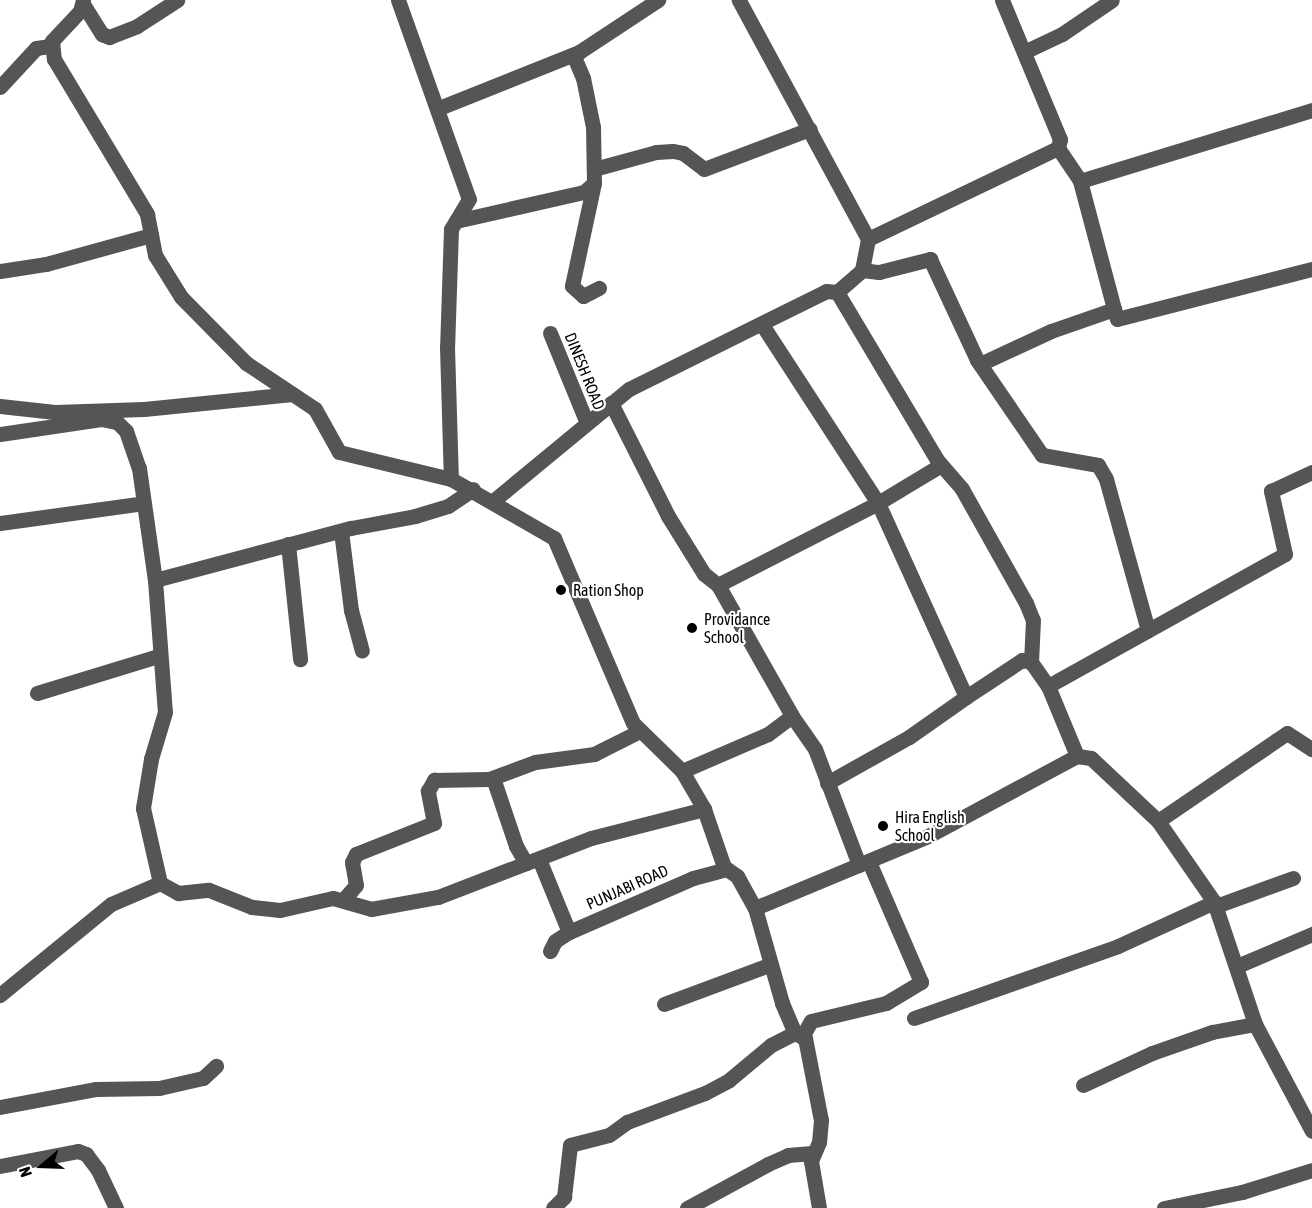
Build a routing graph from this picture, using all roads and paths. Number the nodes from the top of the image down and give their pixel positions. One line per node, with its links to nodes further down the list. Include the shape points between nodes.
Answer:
1 (177, 0): 6 (street, via 137,26 109,37 102,34)
2 (398, 0): 12 (street)
3 (739, 0): 14 (street)
4 (1002, 0): 9 (street)
5 (1112, 0): 9 (street, via 1062,34)
6 (83, 2): 8 (street)
7 (650, 2): 10 (street)
8 (51, 46): 11 (street, via 36,48); 19 (street, via 59,67 147,214)
9 (1024, 52): 15 (street, via 1060,139)
10 (573, 55): 12 (street); 16 (street, via 583,78 593,127)
11 (0, 87)
12 (439, 108): 18 (street, via 469,199)
13 (1312, 110): 17 (street)
14 (810, 129): 16 (street, via 704,169 683,153 656,152); 20 (street)
15 (1059, 148): 17 (street); 20 (street)
16 (594, 176): 18 (street, via 576,194); 24 (street, via 572,286 583,296)
17 (1080, 181): 26 (street)
18 (456, 221): 37 (street, via 451,229 447,346)
19 (151, 235): 23 (street, via 46,264); 30 (street, via 156,255 189,306 246,363)
20 (868, 239): 22 (street)
21 (1312, 269): 26 (street, via 1117,319)
22 (861, 270): 25 (street); 29 (street, via 879,272 930,259)
23 (0, 271)
24 (599, 288)
25 (837, 292): 27 (street, via 826,291); 35 (street)
26 (1114, 309): 29 (street, via 1051,331)
27 (763, 326): 31 (street, via 629,389); 41 (street)
28 (550, 333): 33 (street, DINESH ROAD)
29 (980, 364): 47 (street, via 1042,455 1098,465 1106,479)
30 (292, 394): 32 (street, via 134,409 55,412); 37 (street, via 315,409 339,452)
31 (611, 403): 33 (street); 46 (street, via 668,516 704,574)
32 (0, 406)
33 (587, 423): 39 (street)
34 (0, 434): 40 (street, via 74,420 117,422 126,431 139,468)
35 (941, 465): 41 (street); 51 (street, via 962,489 1026,603 1033,620)
36 (1312, 472): 47 (street, via 1271,491 1285,554)
37 (451, 479): 38 (street)
38 (473, 489): 39 (street); 43 (street, via 448,506)
39 (493, 501): 56 (street, via 554,538 633,723)
40 (144, 503): 42 (street); 45 (street)
41 (878, 503): 46 (street); 54 (street)
42 (0, 523)
43 (341, 531): 44 (street); 48 (street, via 351,610)
44 (288, 544): 45 (street); 50 (street)
45 (155, 580): 49 (street)
46 (718, 585): 55 (street)
47 (1148, 630): 52 (street)
48 (362, 651)
49 (158, 656): 53 (street); 68 (street, via 165,712 142,808)
50 (300, 659)
51 (1031, 662): 52 (street); 54 (street, via 1022,660 1010,665)
52 (1048, 686): 58 (street)
53 (37, 693)
54 (966, 697): 61 (street, via 909,737)
55 (792, 716): 59 (street, via 768,734); 61 (street, via 815,749)
56 (640, 731): 59 (street); 60 (street, via 594,754 536,762)
57 (1312, 749): 63 (street, via 1287,733)
58 (1077, 756): 63 (street, via 1091,758); 65 (street, via 930,834)
59 (682, 771): 62 (street)
60 (493, 778): 64 (street, via 516,846); 69 (street, via 467,782 434,780 428,791 434,823 356,855 352,862 356,885)
61 (827, 783): 65 (street)
62 (704, 809): 64 (street, via 591,838); 66 (street)
63 (1158, 822): 70 (street)
64 (533, 861): 69 (street, via 438,897 398,906 372,909); 72 (street)
65 (864, 863): 71 (street); 81 (street, via 921,982 886,1003 811,1021)
66 (727, 869): 71 (street, via 737,876); 72 (street, PUNJABI ROAD, via 693,878)
67 (1293, 878): 70 (street)
68 (160, 883): 69 (street, via 177,893 209,890 252,907 280,910); 77 (street, via 111,904)
69 (344, 899)
70 (1215, 904): 76 (street); 79 (street, via 1118,946)
71 (755, 908): 75 (street)
72 (569, 932): 74 (street, PUNJABI ROAD, via 555,941)
73 (1312, 934): 76 (street)
74 (550, 951)
75 (769, 965): 78 (street); 81 (street)
76 (1237, 966): 80 (street)
77 (0, 995)
78 (664, 1004)
79 (914, 1018)
80 (1255, 1024): 83 (street, via 1212,1032 1152,1053); 85 (street)
81 (798, 1035): 86 (street, via 821,1120 819,1142); 90 (street, via 771,1045 729,1080 705,1093 627,1122 609,1135 570,1145 564,1197)
82 (216, 1066): 84 (street, via 203,1078 169,1086 96,1089)
83 (1083, 1085)
84 (0, 1107)
85 (1312, 1131)
86 (812, 1153): 91 (street, via 788,1155); 92 (street)
87 (0, 1166): 89 (street, via 78,1151 86,1154 98,1170)
88 (1312, 1170): 93 (street, via 1242,1192)
89 (116, 1208)
90 (553, 1208)
91 (687, 1208)
92 (819, 1208)
93 (1164, 1208)

